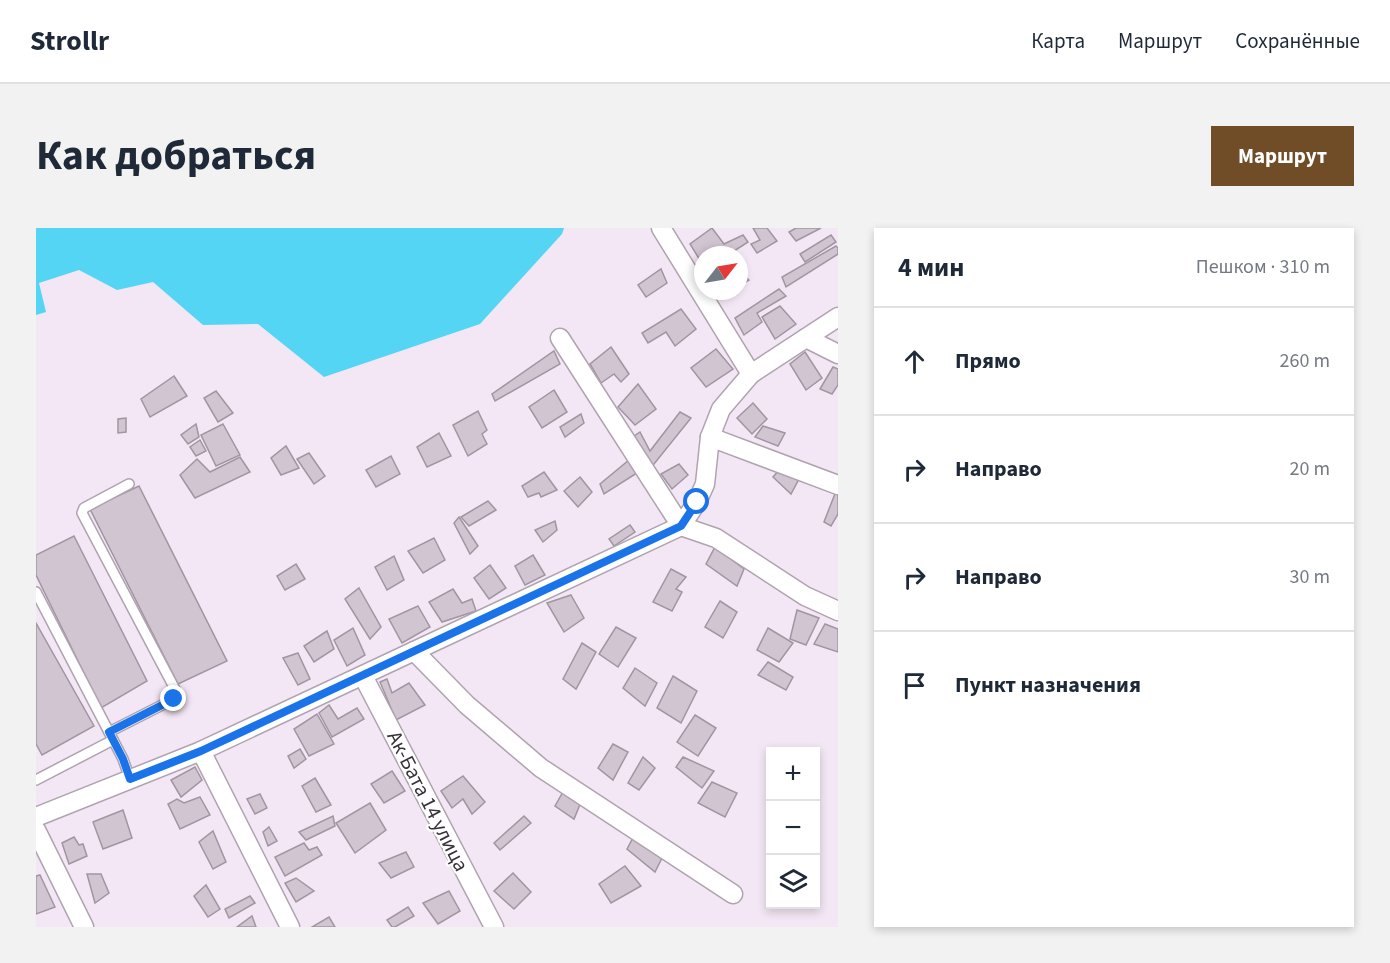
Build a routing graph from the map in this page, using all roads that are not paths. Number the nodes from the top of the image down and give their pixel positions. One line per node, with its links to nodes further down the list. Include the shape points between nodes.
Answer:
1 (661, 228): 6 (street)
2 (838, 317): 4 (street)
3 (560, 338): 10 (street)
4 (806, 338): 5 (street); 6 (street)
5 (838, 354)
6 (751, 374): 7 (street, via 721,409)
7 (710, 437): 9 (street); 10 (street, via 705,484)
8 (129, 484): 15 (lane, via 84,508 82,513 177,693 172,700)
9 (838, 485)
10 (681, 526): 12 (street, via 716,538 805,596); 13 (street)
11 (36, 592): 15 (lane)
12 (838, 611)
13 (414, 651): 14 (street); 21 (street, via 467,705 541,768)
14 (363, 675): 16 (street); 24 (street, Ак-Бата 14 улица)
15 (111, 736): 17 (lane); 18 (lane)
16 (201, 751): 18 (street); 23 (street)
17 (36, 779)
18 (130, 779): 19 (street)
19 (36, 817)
20 (36, 831): 22 (street)
21 (734, 894)
22 (84, 927)
23 (290, 927)
24 (494, 927)

